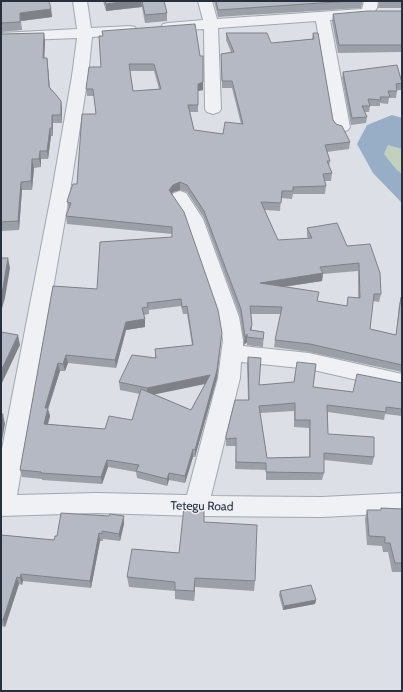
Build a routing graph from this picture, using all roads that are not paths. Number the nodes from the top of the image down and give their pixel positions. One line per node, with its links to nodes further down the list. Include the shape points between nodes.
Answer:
1 (80, 1): 8 (street)
2 (205, 1): 5 (street)
3 (373, 9): 4 (street)
4 (322, 16): 5 (street); 11 (street)
5 (211, 24): 6 (street); 10 (street)
6 (157, 28)
7 (141, 29): 8 (street)
8 (85, 33): 9 (street); 16 (street, via 61,191)
9 (1, 37)
10 (213, 109)
11 (342, 127)
12 (180, 197): 13 (street, via 194,219 229,317 233,340)
13 (232, 353): 14 (street, via 309,361); 17 (street, via 229,378)
14 (401, 382)
15 (402, 503): 17 (street, Tetegu Road, via 322,507)
16 (2, 506): 17 (street, Tetegu Road, via 97,503)
17 (196, 506)

